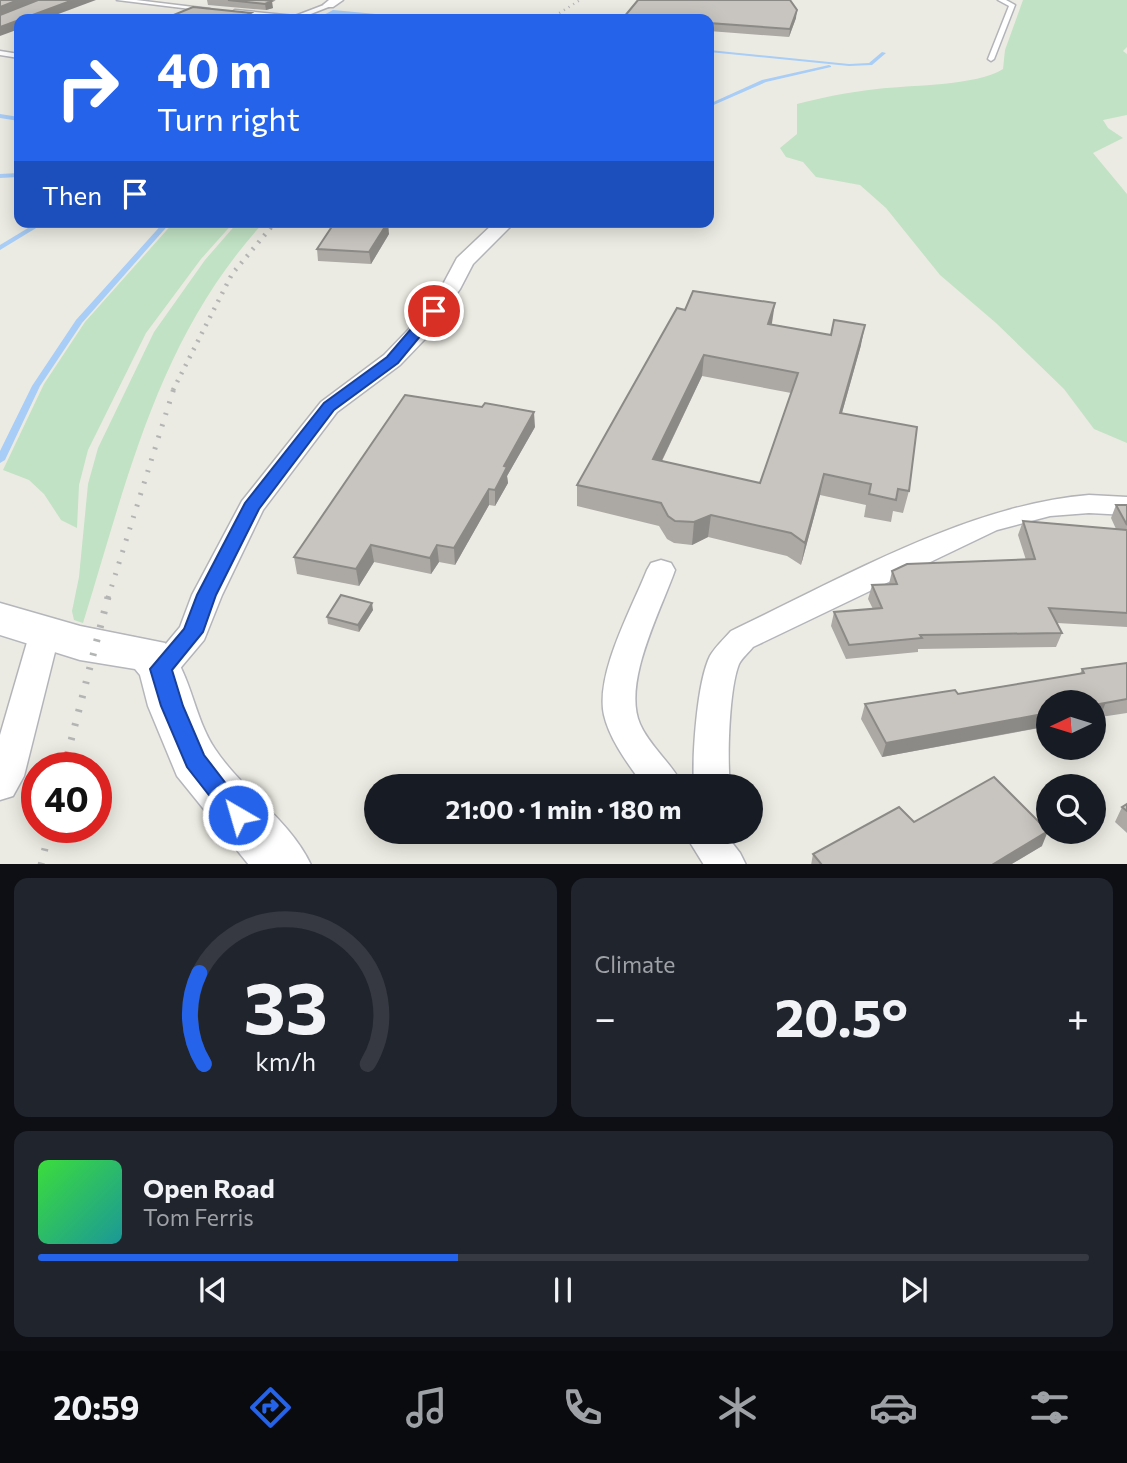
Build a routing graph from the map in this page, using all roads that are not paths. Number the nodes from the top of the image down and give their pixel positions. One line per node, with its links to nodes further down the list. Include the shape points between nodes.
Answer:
1 (120, 0): 4 (lane)
2 (1000, 0): 8 (lane, via 1012,5)
3 (333, 2): 7 (lane)
4 (214, 10)
5 (228, 11): 6 (lane)
6 (253, 14)
7 (305, 14)
8 (990, 59)
9 (499, 228): 14 (street, via 464,262 417,334 393,360 329,407 251,507 193,632)
10 (1127, 506): 16 (street, via 1050,507 987,524 742,639 724,660)
11 (661, 570): 15 (street, via 622,677 619,707 626,729)
12 (0, 619): 13 (street)
13 (45, 632): 14 (street, via 149,655); 17 (street)
14 (161, 669): 18 (street, via 195,761)
15 (657, 774)
16 (711, 774)
17 (0, 785)
18 (284, 864)

